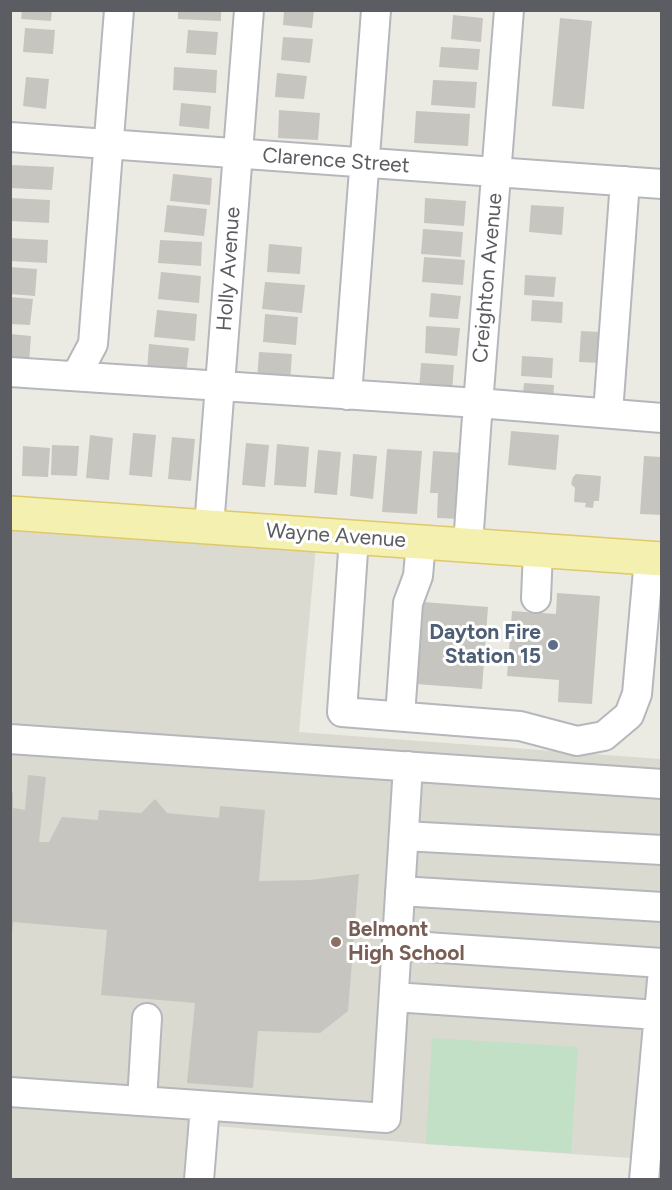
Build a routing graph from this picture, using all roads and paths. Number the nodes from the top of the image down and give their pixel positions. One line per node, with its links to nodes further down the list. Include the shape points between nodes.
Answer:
1 (119, 10): 6 (street)
2 (249, 10): 7 (street, Holly Avenue)
3 (376, 10): 8 (street)
4 (509, 10): 9 (street, Creighton Avenue)
5 (10, 137): 6 (street, Clarence Street)
6 (109, 144): 7 (street, Clarence Street); 13 (street, via 93,344)
7 (238, 154): 8 (street, Clarence Street); 14 (street, Holly Avenue)
8 (364, 163): 9 (street, Clarence Street); 15 (street)
9 (496, 172): 10 (street, Clarence Street); 16 (street, Creighton Avenue)
10 (624, 182): 11 (street, Clarence Street); 17 (street)
11 (662, 184)
12 (10, 372): 13 (street)
13 (76, 376): 14 (street)
14 (220, 387): 15 (street); 20 (street, Holly Avenue)
15 (347, 395): 16 (street)
16 (478, 403): 17 (street); 23 (street, Creighton Avenue)
17 (608, 413): 18 (street)
18 (662, 418)
19 (10, 513): 20 (main road, Wayne Avenue)
20 (209, 527): 21 (main road, Wayne Avenue)
21 (354, 537): 22 (main road, Wayne Avenue); 27 (street, via 342,712)
22 (421, 542): 23 (main road, Wayne Avenue); 27 (street, via 418,576 408,603)
23 (468, 545): 24 (main road, Wayne Avenue)
24 (538, 550): 25 (main road, Wayne Avenue); 26 (street)
25 (655, 559): 27 (street, via 637,694 629,715 604,736 577,741 520,726)
26 (536, 598)
27 (400, 716)
28 (10, 739): 29 (street)
29 (408, 766): 30 (street); 31 (street)
30 (662, 784)
31 (404, 836): 32 (street); 33 (street)
32 (662, 850)
33 (400, 891): 34 (street); 35 (street)
34 (662, 907)
35 (397, 945): 36 (street); 38 (street)
36 (662, 963)
37 (662, 980): 39 (street)
38 (394, 997): 39 (street); 43 (street, via 386,1118)
39 (658, 1015): 45 (street)
40 (147, 1018): 42 (street)
41 (10, 1092): 42 (street)
42 (142, 1101): 43 (street)
43 (206, 1106): 44 (street)
44 (199, 1179)
45 (644, 1179)

